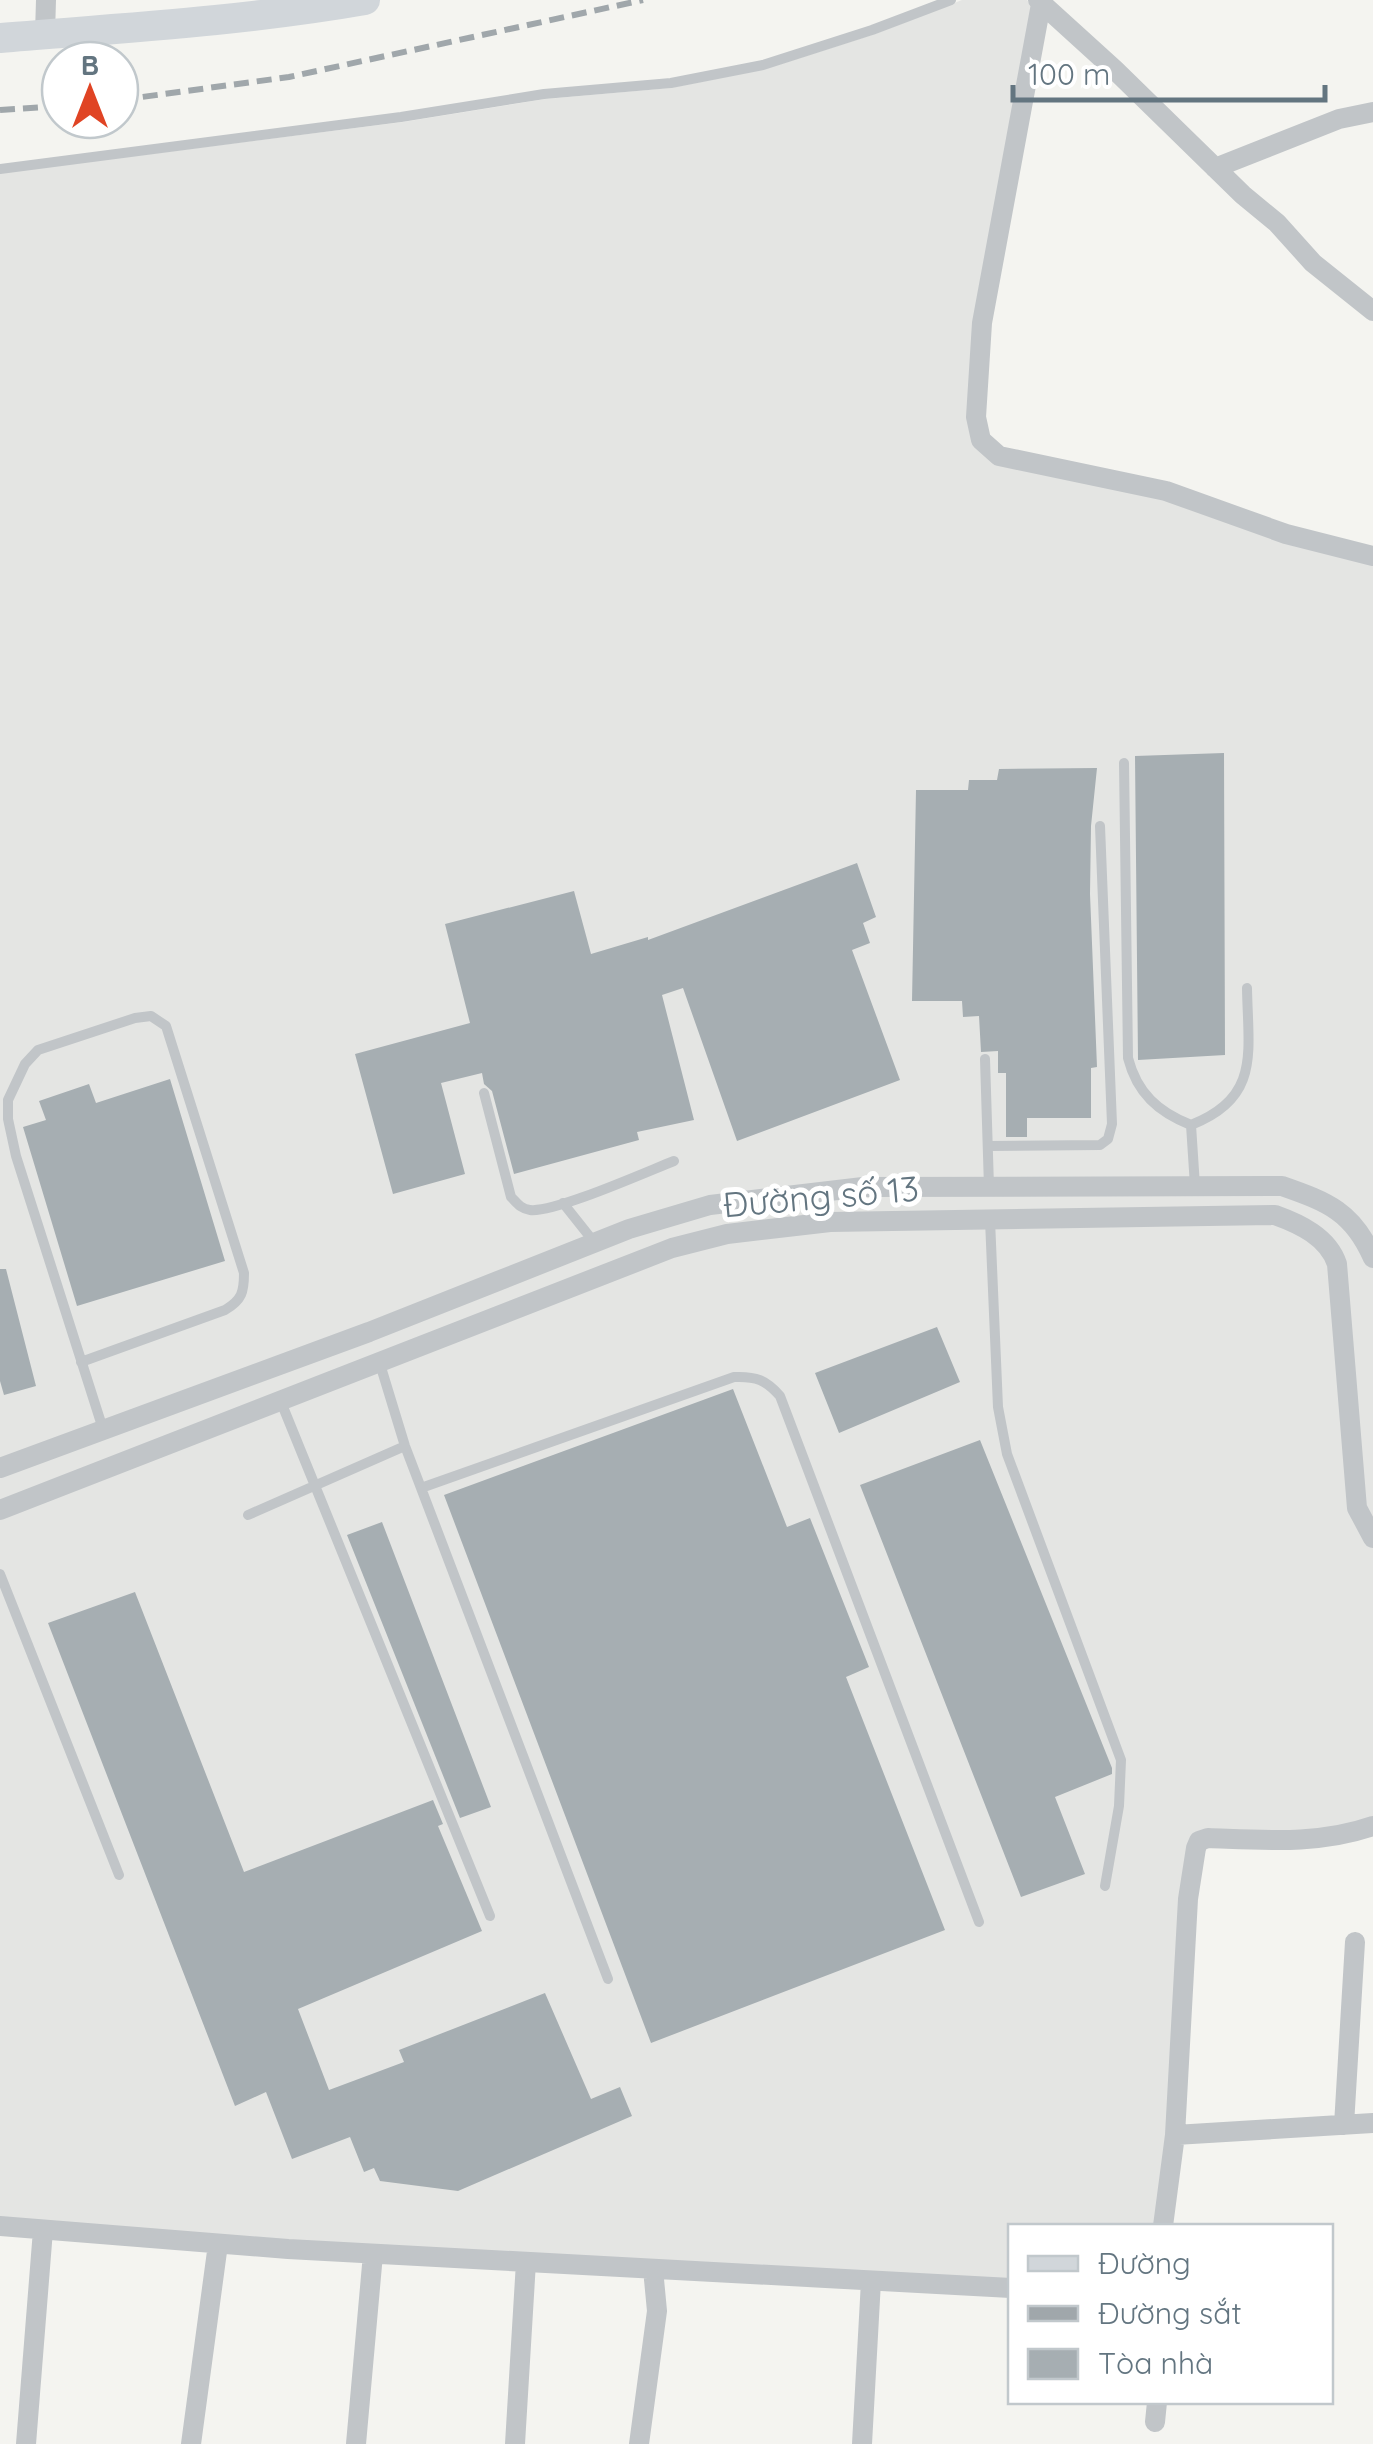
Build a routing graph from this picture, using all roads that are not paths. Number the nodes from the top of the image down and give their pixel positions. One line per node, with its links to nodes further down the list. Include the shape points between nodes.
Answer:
1 (46, 0): 6 (street)
2 (366, 0): 5 (street)
3 (951, 0): 10 (lane, via 764,64 671,83 544,94)
4 (1039, 2): 9 (street); 12 (street, via 982,323 976,417 981,440 1000,456 1166,490)
5 (314, 4): 6 (street)
6 (45, 34): 7 (street)
7 (0, 38)
8 (1373, 112): 9 (street)
9 (1215, 168): 11 (street, via 1313,263)
10 (0, 169)
11 (1373, 310)
12 (1373, 556)
13 (1124, 764): 18 (lane, via 1128,1058 1147,1098)
14 (1100, 826): 19 (lane, via 1108,1139 1100,1145)
15 (1247, 988): 18 (lane, via 1244,1084 1218,1114)
16 (985, 1060): 19 (lane)
17 (484, 1093): 23 (lane, via 511,1197 533,1211)
18 (1190, 1125): 22 (lane)
19 (989, 1146): 21 (lane)
20 (674, 1161): 23 (lane)
21 (990, 1187): 22 (street, Đường số 13); 25 (street); 27 (street, Đường số 13, via 786,1194 710,1205)
22 (1195, 1187): 24 (street, Đường số 13, via 1282,1186)
23 (563, 1202): 27 (lane)
24 (1337, 1208): 26 (street); 28 (street, via 1352,1220)
25 (990, 1220): 26 (street, Đường số 13, via 1275,1215); 31 (street, Đường số 13, via 830,1222 727,1234 672,1248); 46 (lane, via 998,1407 1007,1454 1121,1760)
26 (1319, 1238): 41 (street, via 1338,1264 1357,1508)
27 (594, 1242): 29 (street, Đường số 13)
28 (1373, 1258)
29 (370, 1332): 31 (street); 33 (street, Đường số 13)
30 (81, 1362): 30 (lane, via 225,1310 244,1291 244,1273 166,1026 150,1016 38,1050 8,1100 16,1156); 33 (lane)
31 (380, 1364): 32 (street, Đường số 13); 34 (lane)
32 (282, 1402): 35 (street, Đường số 13); 37 (lane)
33 (103, 1430): 35 (street); 36 (street, Đường số 13)
34 (406, 1446): 37 (lane); 38 (lane)
35 (115, 1462): 39 (street, Đường số 13)
36 (0, 1468)
37 (314, 1488): 40 (lane); 47 (lane)
38 (421, 1488): 48 (lane, via 734,1377 768,1382 780,1396); 50 (lane)
39 (0, 1510)
40 (248, 1515)
41 (1373, 1538)
42 (0, 1574): 43 (lane)
43 (6, 1608): 45 (lane)
44 (1373, 1826): 53 (street, via 1336,1838 1200,1841 1188,1899)
45 (119, 1876)
46 (1104, 1886)
47 (490, 1916)
48 (979, 1922)
49 (1354, 1942): 52 (street)
50 (608, 1979)
51 (1373, 2123): 52 (street)
52 (1344, 2125): 53 (street)
53 (1176, 2135): 54 (street)
54 (1163, 2224)
55 (0, 2226): 56 (street)
56 (44, 2230): 57 (street); 63 (street)
57 (218, 2244): 58 (street); 64 (street)
58 (372, 2254): 59 (street); 65 (street)
59 (526, 2262): 60 (street); 66 (street)
60 (654, 2269): 61 (street); 67 (street, via 657,2311)
61 (871, 2281): 62 (street); 68 (street)
62 (1008, 2288)
63 (26, 2444)
64 (191, 2444)
65 (356, 2444)
66 (515, 2444)
67 (639, 2444)
68 (862, 2444)

